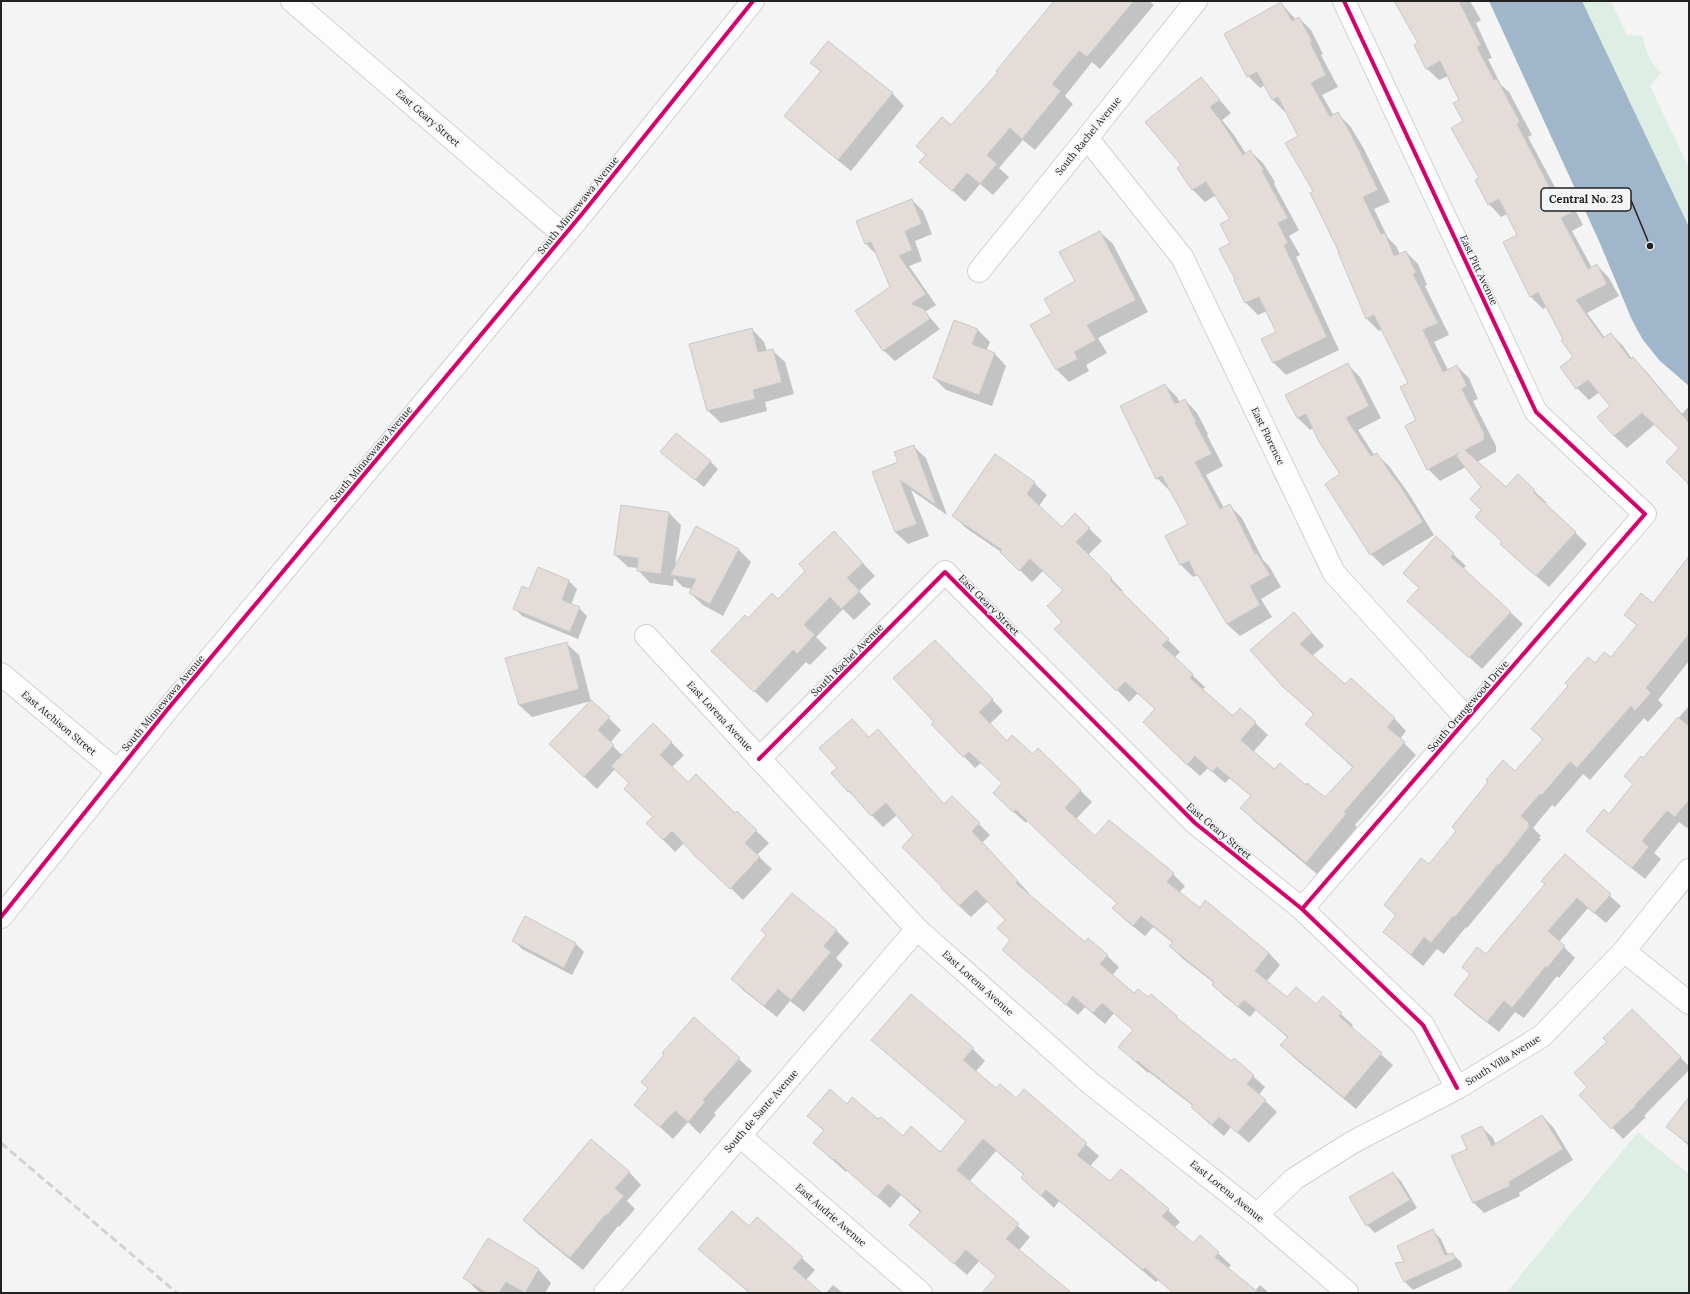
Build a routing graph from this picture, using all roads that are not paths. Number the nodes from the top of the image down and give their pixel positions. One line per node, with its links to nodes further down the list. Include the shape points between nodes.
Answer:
1 (292, 1): 6 (street, East Geary Street)
2 (752, 1): 6 (street, South Minnewawa Avenue)
3 (1196, 1): 5 (street, South Rachel Avenue)
4 (1344, 1): 8 (street, East Pitt Avenue, via 1536,412)
5 (1087, 138): 7 (street, South Rachel Avenue); 12 (street, East Florence, via 1182,257 1334,573)
6 (564, 235): 14 (street, South Minnewawa Avenue)
7 (979, 271)
8 (1645, 514): 12 (street, South Orangewood Drive)
9 (945, 572): 13 (street, South Rachel Avenue); 16 (street, East Geary Street, via 1195,823)
10 (646, 636): 13 (street, East Lorena Avenue)
11 (1, 674): 14 (street, East Atchison Street)
12 (1467, 719): 16 (street, South Orangewood Drive)
13 (759, 759): 18 (street, East Lorena Avenue)
14 (117, 771): 17 (street, South Minnewawa Avenue)
15 (1689, 870): 19 (street, South Villa Avenue)
16 (1302, 909): 21 (street, East Geary Street, via 1423,1025)
17 (1, 917)
18 (917, 929): 22 (street, South de Sante Avenue); 23 (street, East Lorena Avenue, via 1090,1083)
19 (1624, 951): 20 (street); 21 (street, South Villa Avenue, via 1542,1036)
20 (1689, 1002)
21 (1457, 1088): 23 (street, South Villa Avenue, via 1353,1142 1294,1179)
22 (740, 1136): 25 (street, South de Sante Avenue); 26 (street, East Audrie Avenue)
23 (1257, 1215): 24 (street, East Lorena Avenue)
24 (1346, 1292)
25 (606, 1293)
26 (921, 1293)

